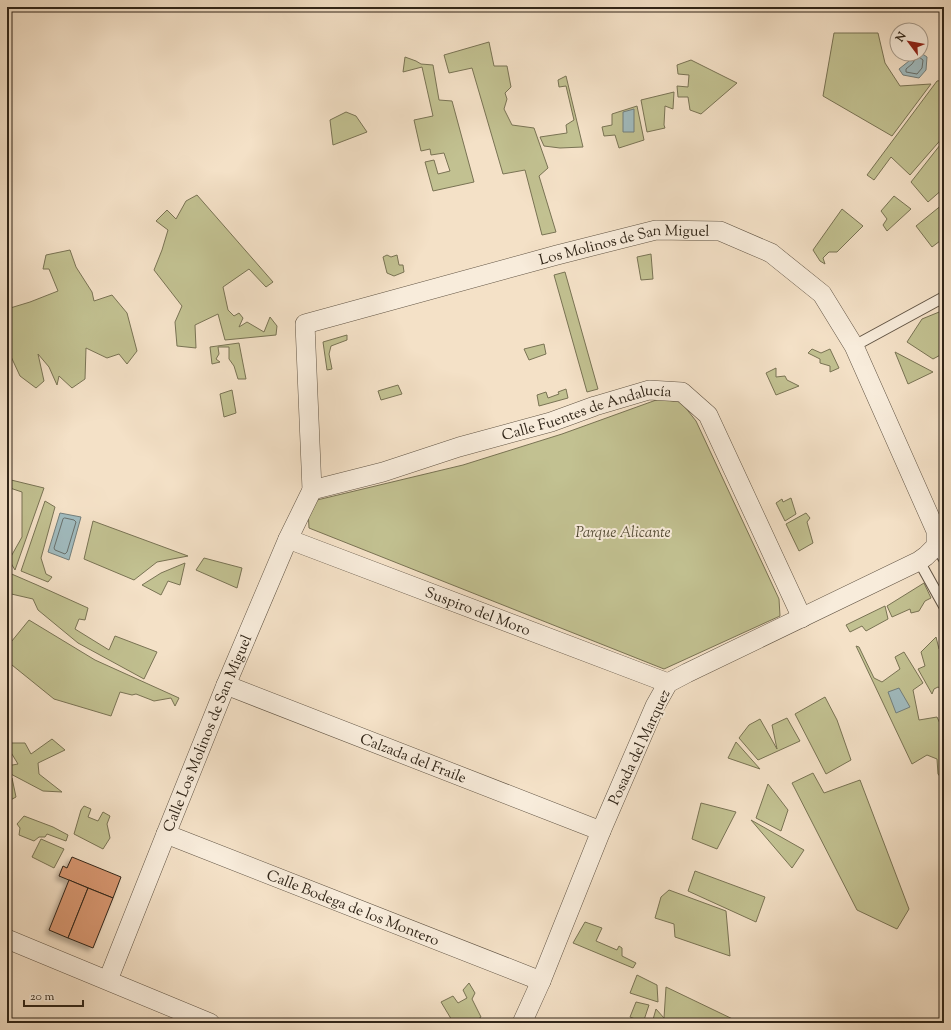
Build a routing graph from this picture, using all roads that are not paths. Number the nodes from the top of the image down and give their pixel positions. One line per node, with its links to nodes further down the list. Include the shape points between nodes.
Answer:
1 (944, 297): 2 (lane)
2 (854, 346): 3 (street, Los Molinos de San Miguel, via 822,294 771,253 720,231 656,230 557,255 305,324); 5 (street, Los Molinos de San Miguel, via 936,531)
3 (312, 490): 4 (street, Calle Los Molinos de San Miguel); 8 (street, Calle Fuentes de Andalucía, via 383,472 649,390 682,392 708,415)
4 (288, 538): 9 (street, Suspiro del Moro); 10 (street, Calle Los Molinos de San Miguel)
5 (940, 552): 6 (street, Posada del Marquez)
6 (919, 561): 7 (lane); 8 (street, Posada del Marquez)
7 (944, 606)
8 (802, 618): 9 (street, Posada del Marquez)
9 (668, 684): 11 (street, Posada del Marquez, via 655,706)
10 (226, 685): 11 (street, Calzada del Fraile); 12 (street, Calle Los Molinos de San Miguel)
11 (601, 831): 15 (street, Posada del Marquez)
12 (166, 834): 14 (street, Calle Los Molinos de San Miguel); 15 (street, Calle Bodega de los Montero)
13 (7, 939): 14 (street)
14 (108, 980): 16 (street)
15 (541, 981): 17 (street, Posada del Marquez)
16 (210, 1023)
17 (522, 1023)

